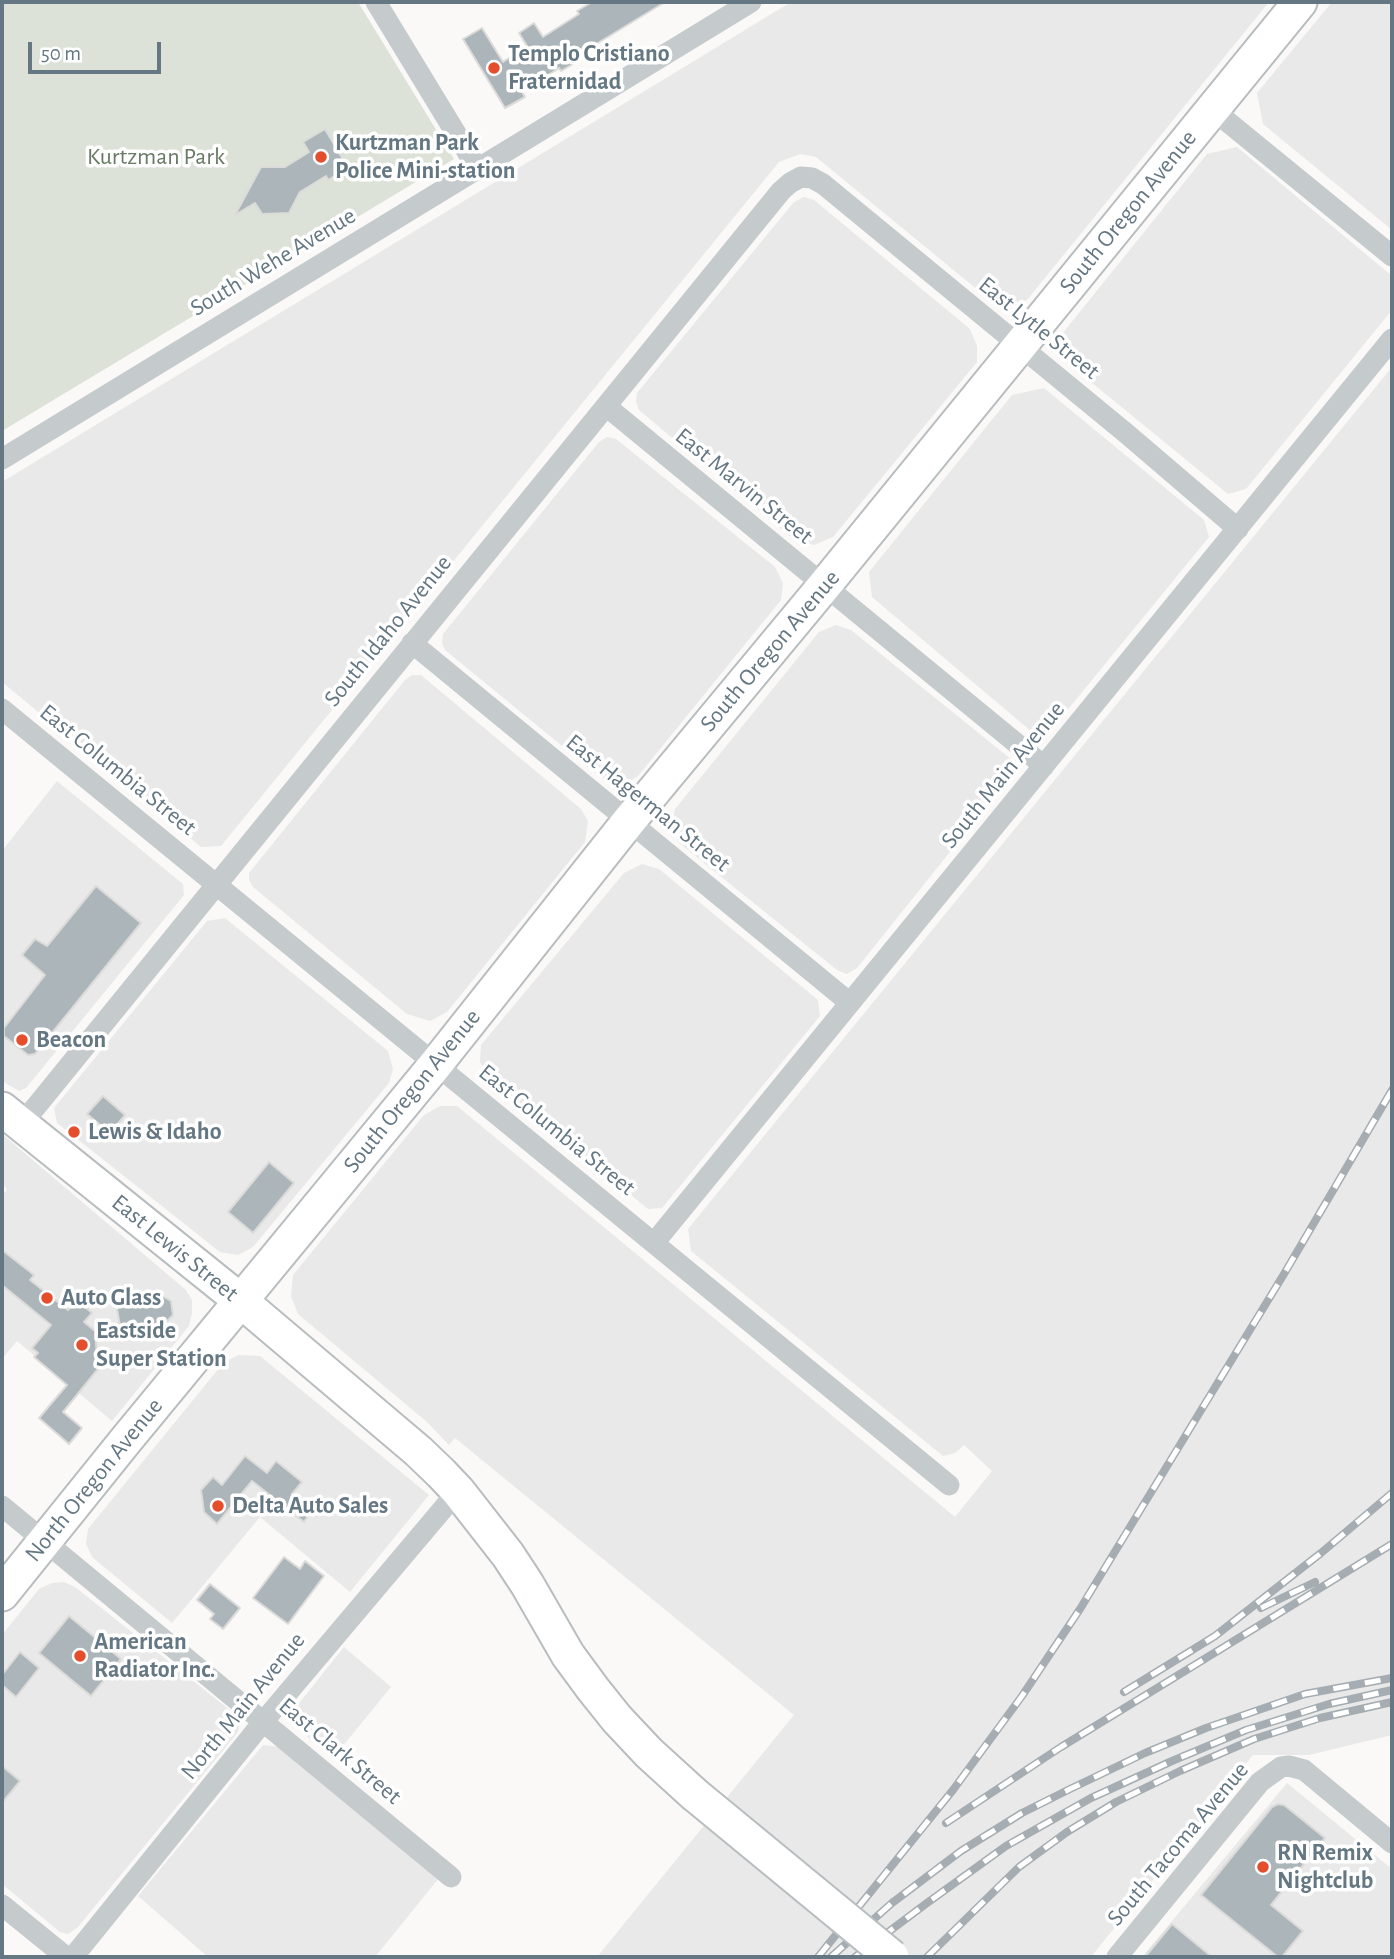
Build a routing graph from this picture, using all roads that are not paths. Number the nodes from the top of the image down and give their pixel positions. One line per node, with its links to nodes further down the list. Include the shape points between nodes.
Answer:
1 (376, 2): 5 (street)
2 (751, 2): 5 (street, South Wehe Avenue)
3 (1300, 2): 4 (main road, South Oregon Avenue)
4 (1212, 109): 7 (street); 9 (main road, South Oregon Avenue)
5 (477, 168): 11 (street, South Wehe Avenue)
6 (801, 177): 9 (street, East Lytle Street, via 823,184); 10 (street, South Idaho Avenue, via 781,191)
7 (1392, 256)
8 (1392, 339): 12 (street, South Main Avenue)
9 (1020, 346): 12 (street, East Lytle Street); 13 (main road, South Oregon Avenue)
10 (606, 407): 13 (street, East Marvin Street); 14 (street, South Idaho Avenue)
11 (2, 459)
12 (1238, 529): 16 (street, South Main Avenue)
13 (824, 586): 16 (street, East Marvin Street); 17 (main road, South Oregon Avenue)
14 (412, 643): 17 (street, East Hagerman Street); 18 (street, South Idaho Avenue)
15 (2, 709): 18 (street, East Columbia Street)
16 (1044, 766): 19 (street, South Main Avenue)
17 (629, 821): 19 (street, East Hagerman Street); 20 (main road, South Oregon Avenue)
18 (216, 884): 20 (street, East Columbia Street); 21 (street, South Idaho Avenue)
19 (850, 1003): 22 (street, South Main Avenue)
20 (436, 1064): 22 (street, East Columbia Street); 23 (main road, South Oregon Avenue)
21 (11, 1117): 23 (main road, East Lewis Street)
22 (654, 1243): 24 (street, East Columbia Street)
23 (241, 1301): 25 (main road, East Lewis Street, via 418,1451); 27 (main road, North Oregon Avenue)
24 (949, 1485)
25 (458, 1491): 29 (street, North Main Avenue); 35 (main road, East Lewis Street, bridge, via 508,1555 568,1655 617,1719 694,1794)
26 (2, 1506): 27 (street, East Clark Street)
27 (45, 1541): 28 (main road, North Oregon Avenue); 29 (street, East Clark Street)
28 (2, 1594)
29 (264, 1721): 31 (street, East Clark Street); 34 (street, North Main Avenue)
30 (1392, 1843): 36 (street, South Tacoma Avenue, via 1304,1770 1281,1767 1260,1782)
31 (451, 1877)
32 (2, 1905): 33 (street)
33 (66, 1957)
34 (73, 1957)
35 (892, 1957)
36 (1117, 1957)

